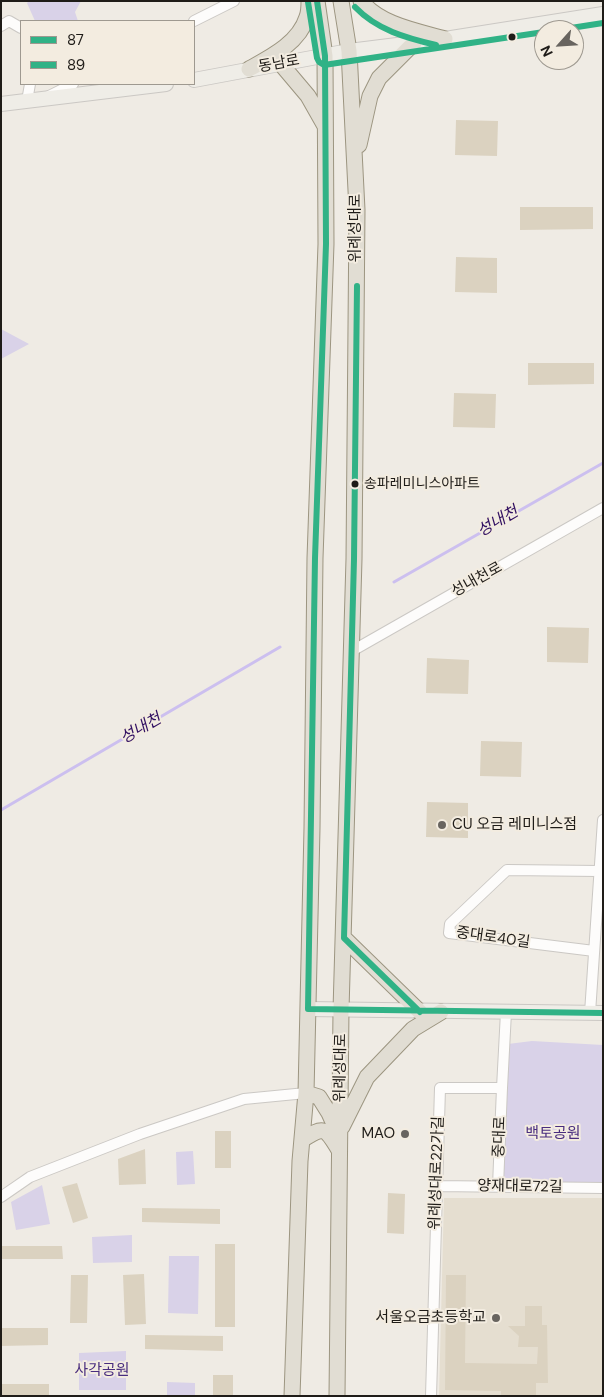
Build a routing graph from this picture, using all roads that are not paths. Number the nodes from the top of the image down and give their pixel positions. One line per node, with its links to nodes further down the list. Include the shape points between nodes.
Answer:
1 (234, 1): 7 (street)
2 (309, 1): 15 (main road, via 307,17 288,45)
3 (317, 1): 13 (main road, 위례성대로)
4 (341, 1): 12 (main road, 위례성대로)
5 (361, 1): 10 (main road, via 382,18)
6 (603, 14): 10 (main road, 동남로)
7 (195, 20)
8 (1, 26): 9 (street, via 9,21)
9 (20, 27)
10 (445, 40): 11 (main road, 동남로)
11 (414, 43): 12 (main road, 동남로); 24 (main road, via 379,78 370,96)
12 (349, 51): 13 (main road, 동남로); 24 (main road, 위례성대로)
13 (325, 56): 14 (main road, 동남로); 23 (main road, 위례성대로)
14 (281, 64): 15 (main road, 동남로); 23 (main road, via 308,96)
15 (249, 69): 16 (main road, 동남로)
16 (195, 80)
17 (30, 85): 21 (street)
18 (71, 85): 20 (street)
19 (157, 85): 20 (main road)
20 (45, 98): 21 (main road)
21 (27, 101): 22 (main road)
22 (1, 104)
23 (326, 128): 31 (main road, 위례성대로)
24 (355, 164): 26 (main road, 위례성대로)
25 (603, 508): 26 (street, 성내천로)
26 (352, 651): 29 (main road, 위례성대로)
27 (603, 820): 28 (street)
28 (600, 871): 30 (street); 30 (street, 중대로40길, via 507,870 450,924 449,933)
29 (344, 938): 32 (main road, 위례성대로); 33 (main road)
30 (597, 945): 36 (street)
31 (308, 1009): 32 (main road); 38 (main road, 위례성대로)
32 (341, 1010): 33 (main road); 40 (main road, 위례성대로)
33 (420, 1012): 34 (main road)
34 (441, 1012): 35 (main road); 40 (main road, via 413,1029 367,1077)
35 (506, 1012): 36 (main road); 37 (street)
36 (597, 1013)
37 (502, 1088): 41 (street, 위례성대로22가길, via 440,1088); 42 (street, 중대로)
38 (306, 1092): 39 (main road, 위례성대로); 40 (main road, via 319,1097); 44 (street, via 244,1099 140,1134 30,1177)
39 (302, 1140): 40 (main road, via 323,1130); 45 (main road, 위례성대로)
40 (340, 1140): 46 (main road, 위례성대로)
41 (437, 1186): 42 (street, 양재대로72길); 47 (street, 위례성대로22가길)
42 (498, 1186): 43 (street, 양재대로72길)
43 (603, 1188)
44 (1, 1197)
45 (292, 1396)
46 (337, 1396)
47 (431, 1396)

